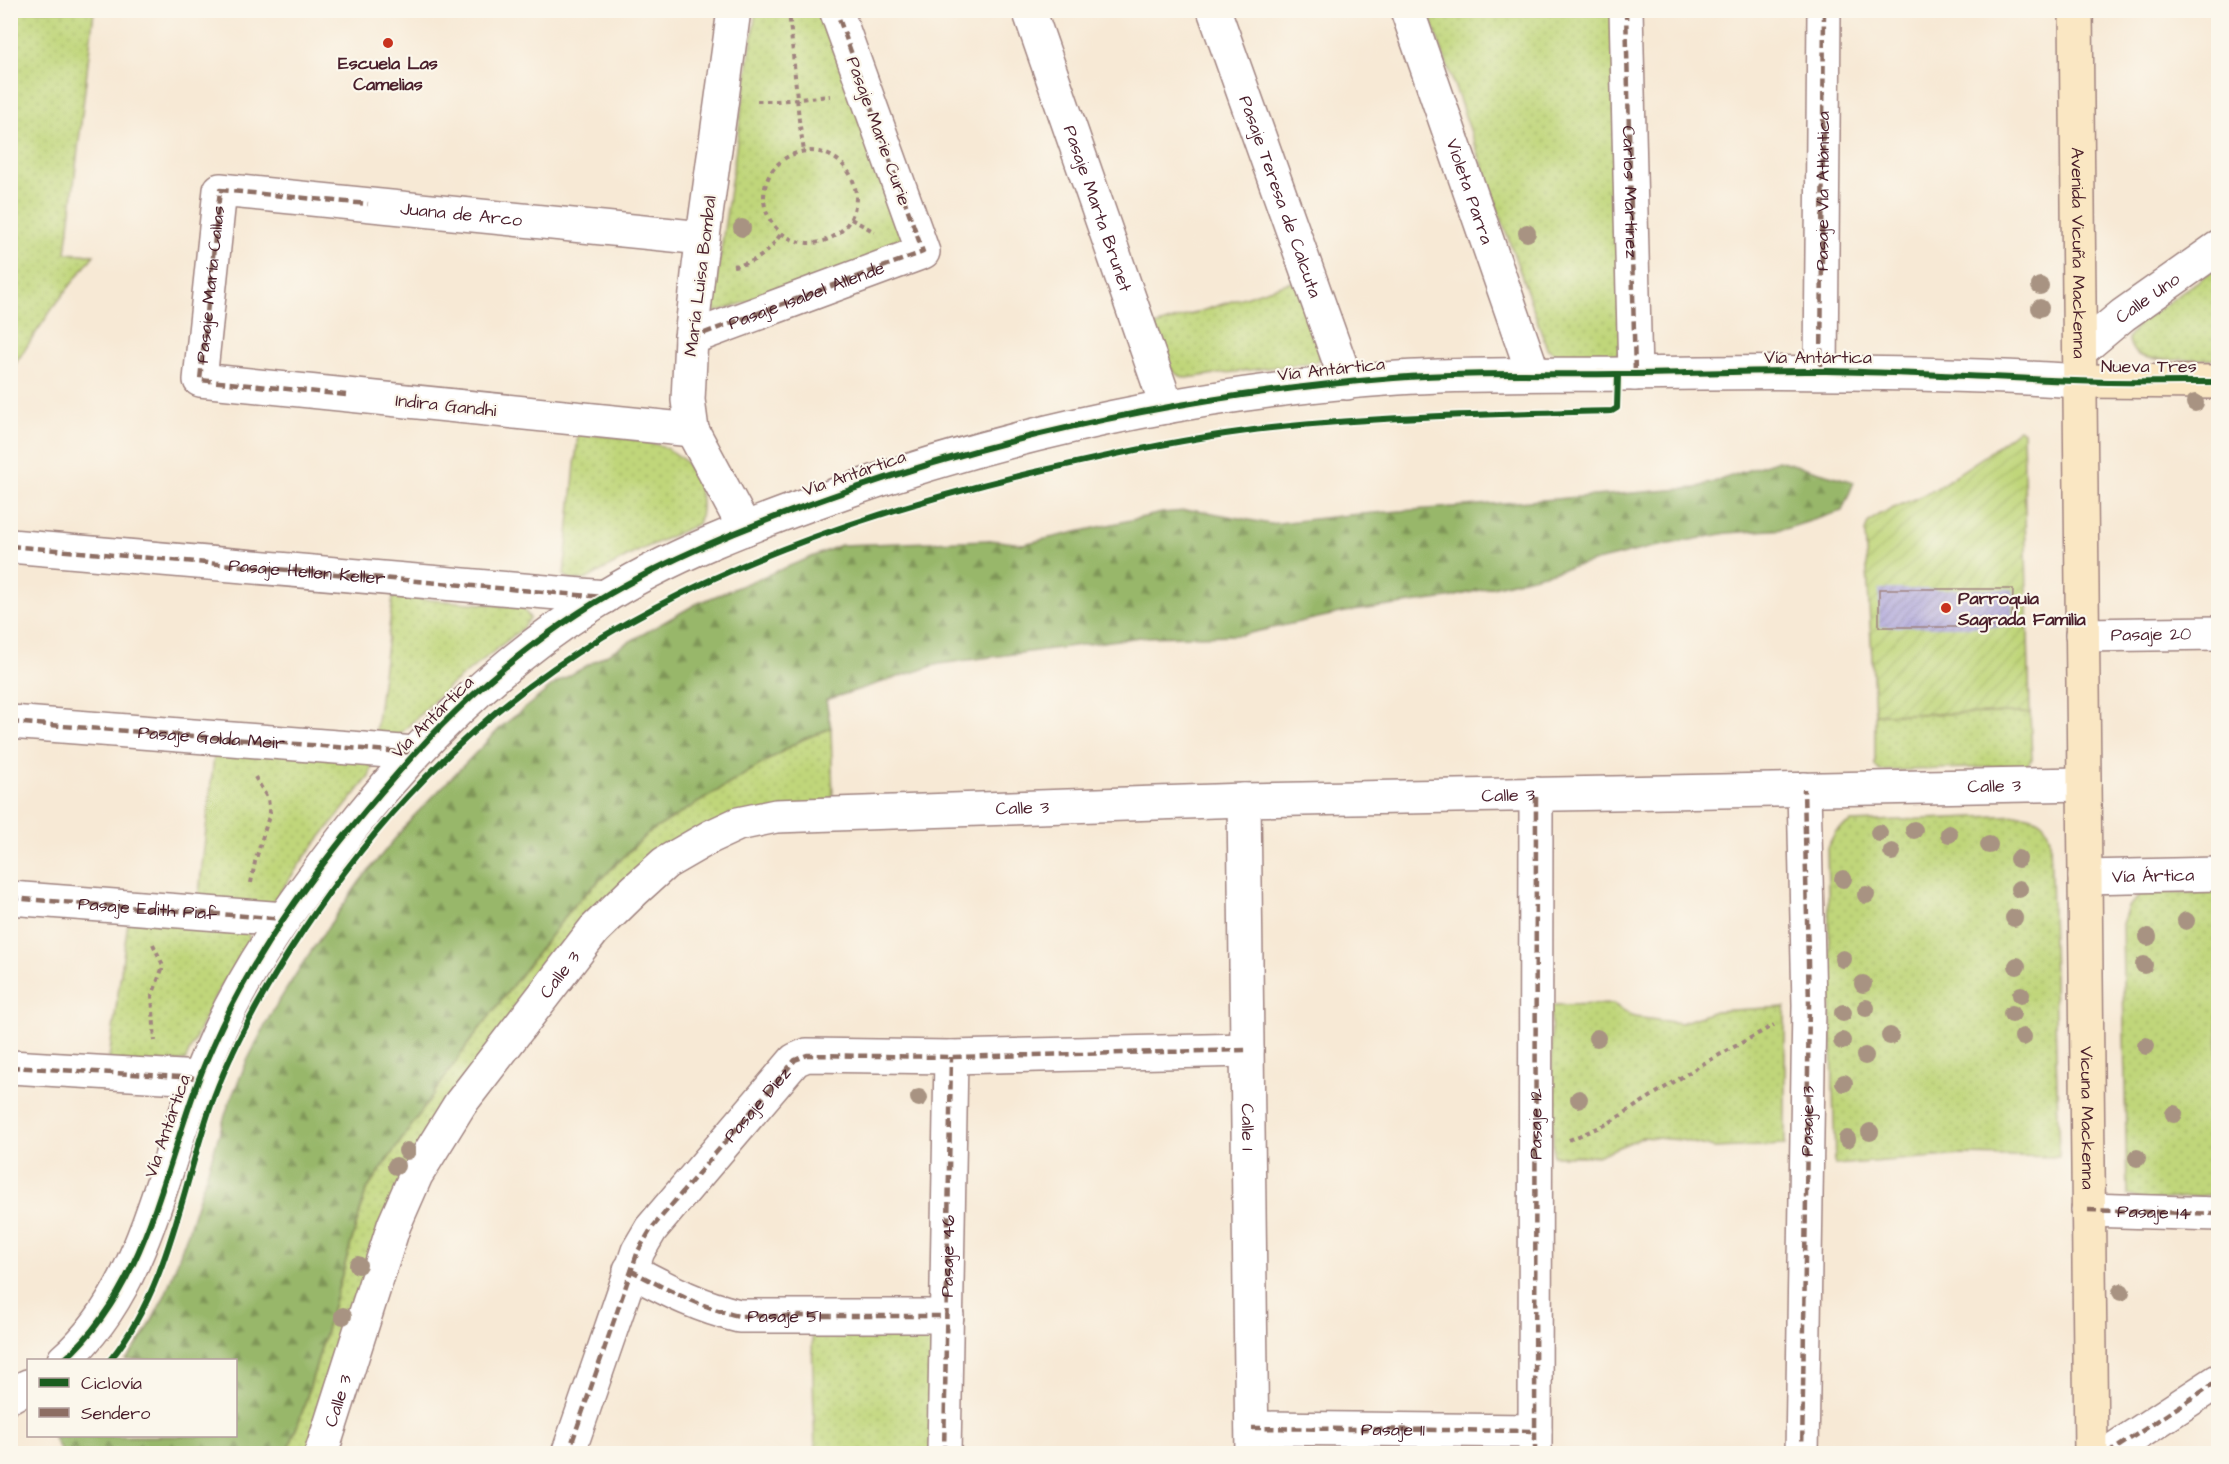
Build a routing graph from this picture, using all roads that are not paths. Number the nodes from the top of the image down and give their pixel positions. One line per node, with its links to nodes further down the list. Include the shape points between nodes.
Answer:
1 (734, 10): 11 (street, María Luisa Bombal)
2 (836, 10): 12 (street, Pasaje Marie Curie)
3 (1029, 10): 21 (street, Pasaje Marta Brunet)
4 (1214, 10): 20 (street, Pasaje Teresa de Calcuta)
5 (1407, 10): 16 (street, Violeta Parra)
6 (1626, 10): 17 (street, Carlos Martínez)
7 (1824, 10): 15 (street, Pasaje Via Atlántica)
8 (2076, 10): 14 (street, Avenida Vicuña Mackenna)
9 (220, 190): 11 (street, Juana de Arco); 18 (street, Pasaje María Callas)
10 (2218, 248): 14 (street, Calle Uno, via 2123,315)
11 (701, 252): 13 (street, María Luisa Bombal)
12 (923, 252): 13 (street, Pasaje Isabel Allende)
13 (691, 338): 22 (street, María Luisa Bombal, via 688,400)
14 (2080, 366): 15 (street, Vía Antártica); 19 (street, Nueva Tres); 27 (street, Avenida Vicuña Mackenna)
15 (1821, 371): 17 (street, Vía Antártica)
16 (1533, 374): 17 (street, Vía Antártica); 20 (street, Vía Antártica)
17 (1635, 374)
18 (200, 380): 22 (street, Indira Gandhi)
19 (2218, 382)
20 (1347, 383): 21 (street, Vía Antártica)
21 (1167, 406): 23 (street, Vía Antártica, via 947,458)
22 (692, 430): 23 (street, María Luisa Bombal)
23 (745, 529): 25 (street, Vía Antártica, via 682,556)
24 (10, 546): 25 (street, Pasaje Hellen Keller)
25 (604, 597): 29 (street, Vía Antártica, via 516,659)
26 (2218, 633): 27 (street, Pasaje 20)
27 (2082, 634): 30 (street, Avenida Vicuña Mackenna)
28 (10, 722): 29 (street, Pasaje Golda Meir)
29 (415, 753): 37 (street, Vía Antártica, via 366,810)
30 (2084, 784): 31 (street, Calle 3); 35 (street, Vicuna Mackenna)
31 (1804, 789): 32 (street, Calle 3); 55 (street, Pasaje 13, via 1809,1005)
32 (1536, 794): 33 (street, Calle 3); 51 (street, Pasaje 12)
33 (1244, 800): 38 (street, Calle 1); 52 (street, Calle 3, via 776,816 738,824 665,863 594,930 459,1104 416,1174 394,1225)
34 (2218, 874): 35 (street, Vía Ártica)
35 (2085, 877): 42 (street, Vicuna Mackenna)
36 (10, 898): 37 (street, Pasaje Edith Piaf)
37 (284, 920): 41 (street, Vía Antártica, via 235,998)
38 (1247, 1050): 39 (street, Pasaje Diez); 50 (street, Calle 1)
39 (951, 1057): 44 (street, Pasaje Diez, via 807,1055 795,1060 651,1229); 45 (street, Pasaje 46)
40 (10, 1067): 41 (street)
41 (199, 1078): 46 (street, Vía Antártica, via 135,1263 107,1313)
42 (2088, 1210): 43 (street, Pasaje 14); 56 (street, Vicuna Mackenna)
43 (2218, 1214)
44 (630, 1270): 45 (street, Pasaje 51, via 680,1297 739,1316); 53 (street, Pasaje Diez)
45 (947, 1316): 54 (street, Pasaje 46)
46 (65, 1359)
47 (2218, 1381): 57 (street)
48 (27, 1387): 49 (street)
49 (10, 1396)
50 (1252, 1441): 51 (street, Pasaje 11)
51 (1535, 1442)
52 (321, 1454)
53 (568, 1454)
54 (944, 1454)
55 (1802, 1454)
56 (2091, 1454)
57 (2107, 1454)

